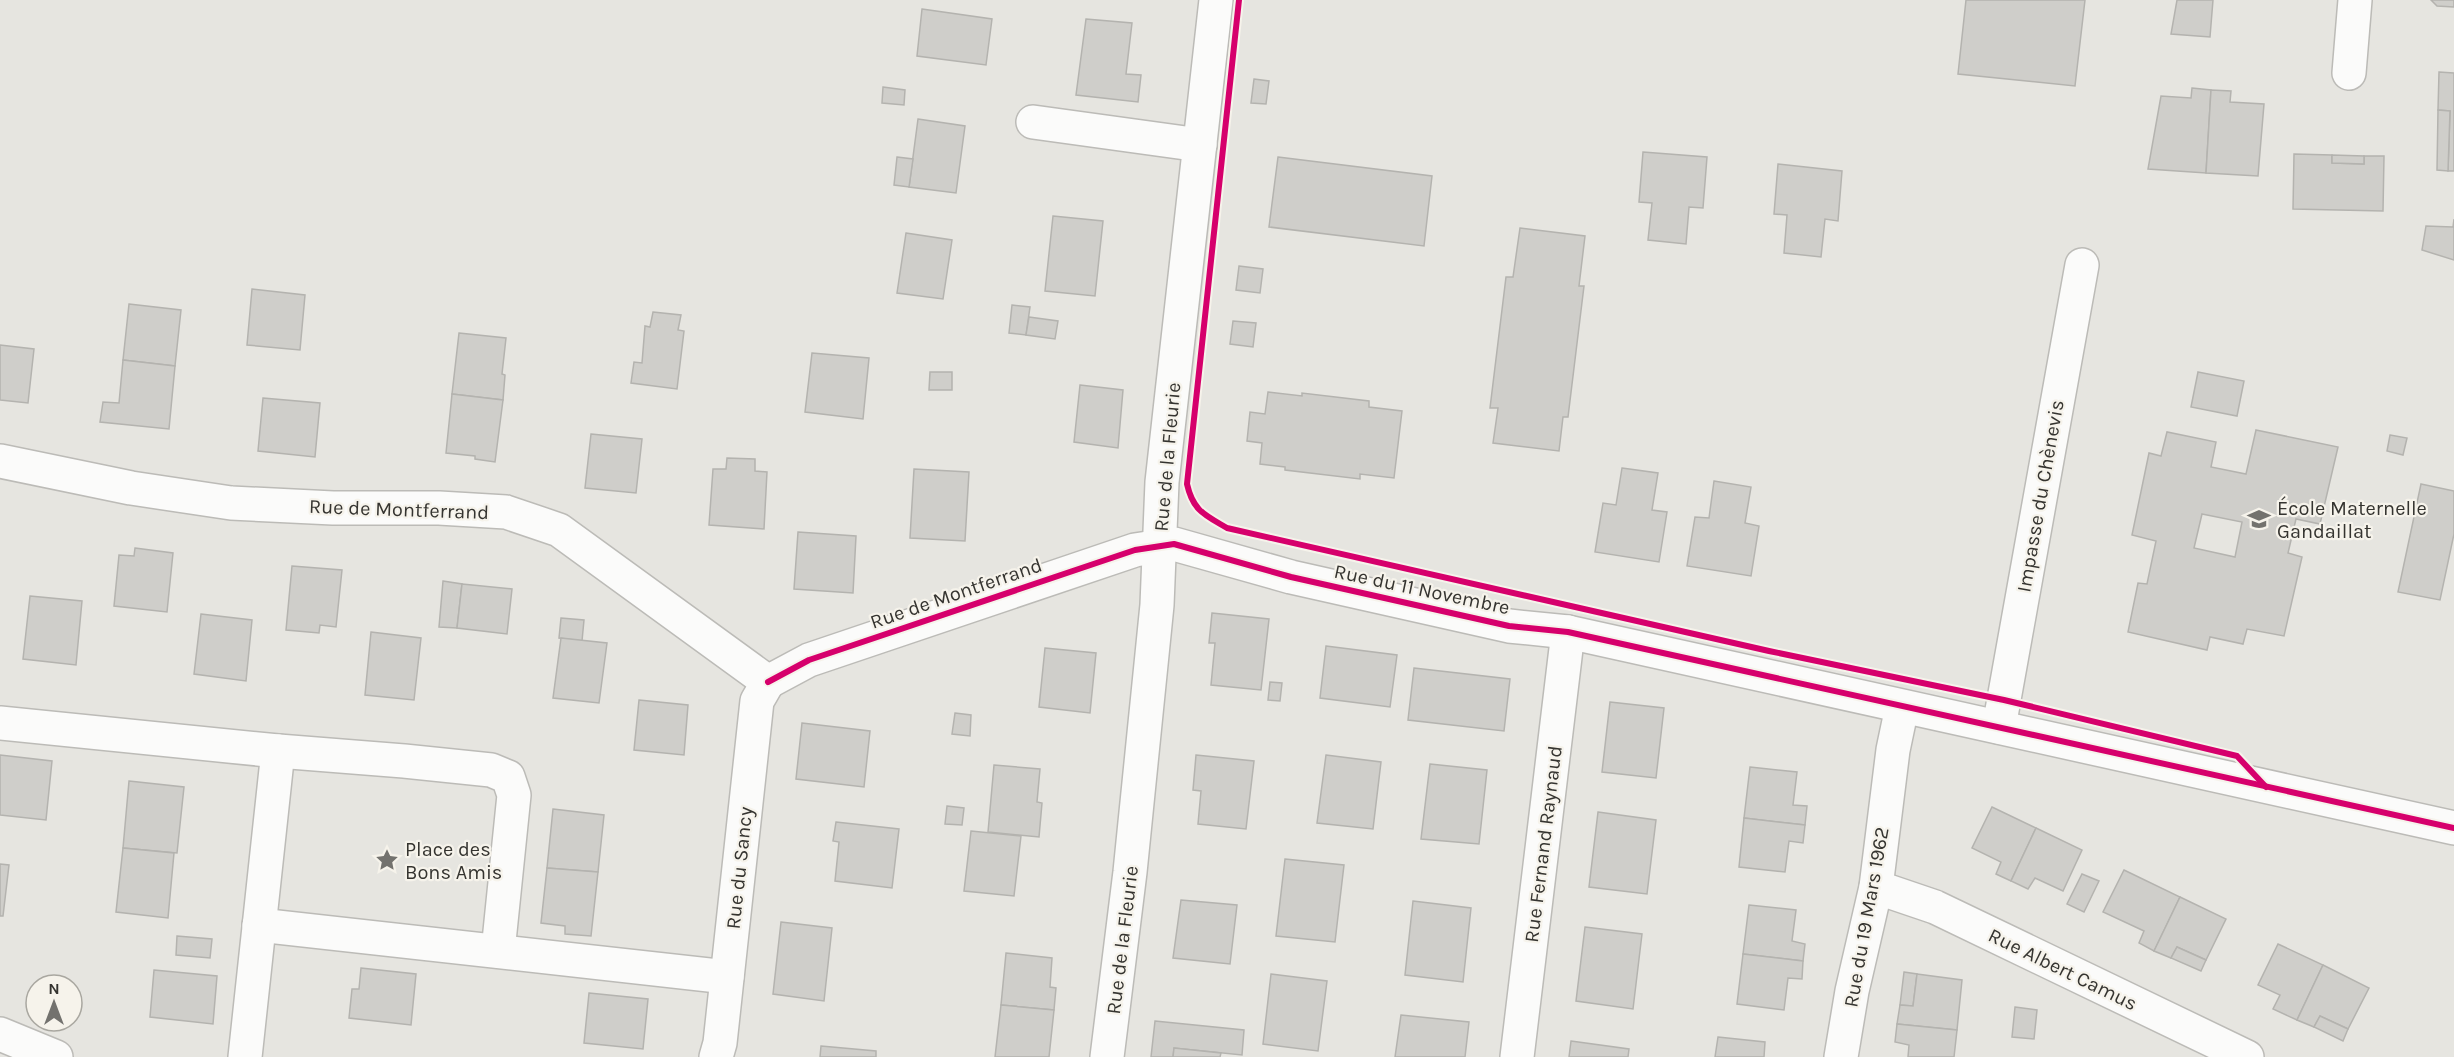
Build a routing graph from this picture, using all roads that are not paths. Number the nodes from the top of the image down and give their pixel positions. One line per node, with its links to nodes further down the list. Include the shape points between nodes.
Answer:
1 (1216, 0): 5 (street, Rue de la Fleurie)
2 (2355, 0): 3 (street)
3 (2349, 73)
4 (1033, 122): 5 (street)
5 (1200, 145): 8 (street, Rue de la Fleurie)
6 (2082, 265): 13 (street, Impasse du Chènevis)
7 (0, 461): 10 (street, Rue de Montferrand, via 130,488 231,503 507,512 559,530)
8 (1158, 546): 9 (street, Rue du 11 Novembre, via 1174,544 1291,577 1509,626); 10 (street, Rue de Montferrand, via 1135,550 809,660); 24 (street, Rue de la Fleurie, via 1157,605 1133,849)
9 (1568, 632): 11 (street, Rue du 11 Novembre); 25 (street, Rue Fernand Raynaud)
10 (768, 682): 19 (street, Rue du Sancy, via 757,701)
11 (1902, 706): 13 (street, Rue du 11 Novembre); 16 (street, Rue du 19 Mars 1962)
12 (0, 723): 14 (street)
13 (1999, 727): 15 (street, Rue du 11 Novembre)
14 (278, 751): 17 (street); 18 (street, via 490,770 508,777 514,795)
15 (2454, 828)
16 (1876, 887): 26 (street, Rue du 19 Mars 1962); 27 (street, Rue Albert Camus, via 1935,907)
17 (259, 926): 18 (street); 22 (street)
18 (498, 951): 19 (street)
19 (728, 977): 23 (street, Rue du Sancy)
20 (0, 1034): 21 (street)
21 (56, 1057)
22 (246, 1057)
23 (716, 1057)
24 (1107, 1057)
25 (1517, 1057)
26 (1841, 1057)
27 (2247, 1057)

